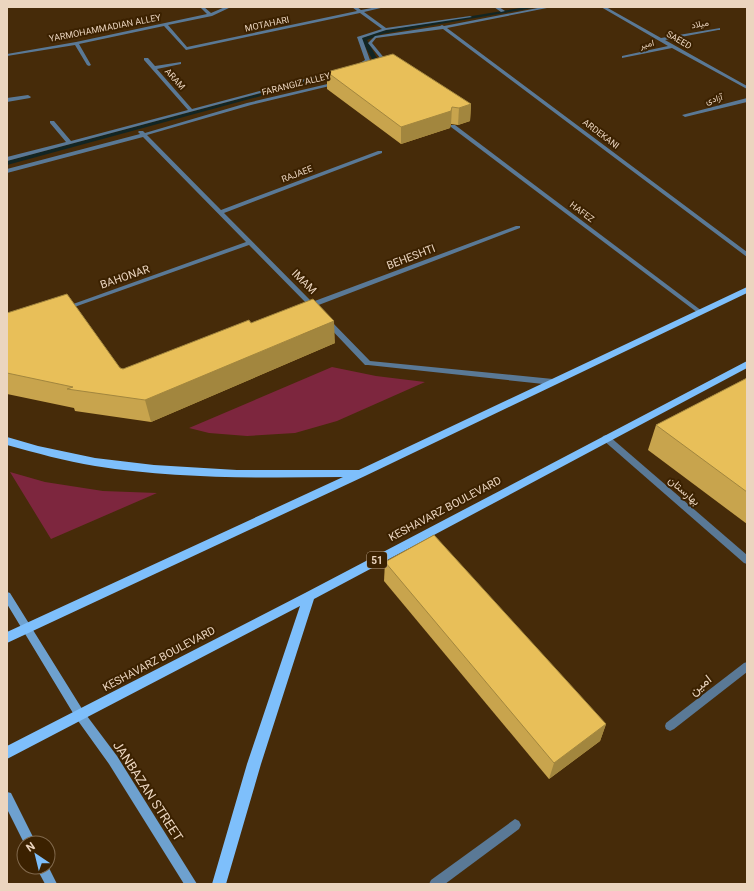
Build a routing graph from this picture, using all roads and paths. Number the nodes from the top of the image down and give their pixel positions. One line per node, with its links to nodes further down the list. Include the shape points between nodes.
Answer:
1 (202, 7): 11 (street)
2 (229, 7): 11 (street, YARMOHAMMADIAN ALLEY)
3 (354, 7): 10 (street)
4 (383, 7): 10 (street, MOTAHARI)
5 (496, 7): 9 (street)
6 (522, 7): 9 (street)
7 (550, 7): 14 (street)
8 (604, 7): 17 (street, SAEED)
9 (503, 11): 12 (street)
10 (361, 12): 13 (street, MOTAHARI, via 186,49); 15 (street)
11 (210, 15): 13 (street, YARMOHAMMADIAN ALLEY)
12 (437, 22): 14 (street, ARDEKANI); 15 (street)
13 (165, 24): 18 (street, YARMOHAMMADIAN ALLEY)
14 (444, 27): 28 (street, via 375,38 370,43 382,59 382,66); 47 (street, ARDEKANI)
15 (386, 29): 25 (street, via 359,37 368,60)
16 (718, 29): 17 (street, میلاد)
17 (661, 39): 19 (street, SAEED)
18 (76, 43): 20 (street, YARMOHAMMADIAN ALLEY); 24 (street)
19 (673, 46): 21 (street, امیر); 30 (street, SAEED)
20 (7, 55)
21 (624, 57)
22 (146, 59): 26 (street, ARAM)
23 (179, 63): 26 (street)
24 (89, 65)
25 (354, 67)
26 (154, 68): 34 (street, ARAM)
27 (346, 69): 34 (street)
28 (376, 69)
29 (344, 80): 39 (street, FARANGIZ ALLEY)
30 (746, 86)
31 (28, 97): 32 (street)
32 (7, 100)
33 (747, 100): 35 (street, آزادی)
34 (191, 110): 37 (street)
35 (685, 115)
36 (52, 122): 40 (street)
37 (135, 125): 39 (street, IMAM); 40 (street)
38 (454, 126): 51 (street, HAFEZ)
39 (143, 134): 43 (street, FARANGIZ ALLEY); 44 (street, IMAM)
40 (69, 142): 42 (street)
41 (380, 152): 44 (street, RAJAEE)
42 (8, 156)
43 (7, 171)
44 (220, 212): 46 (street, IMAM)
45 (518, 227): 49 (street, BEHESHTI)
46 (250, 243): 49 (street, IMAM); 50 (street, BAHONAR)
47 (747, 255)
48 (747, 290): 51 (main road)
49 (311, 305): 53 (street, IMAM, via 368,363)
50 (59, 311)
51 (700, 312): 53 (main road)
52 (747, 364): 54 (main road, KESHAVARZ BOULEVARD / 51)
53 (553, 382): 56 (main road)
54 (606, 438): 57 (street, بهارستان); 59 (main road, KESHAVARZ BOULEVARD / 51)
55 (7, 441): 56 (main road, via 95,462 154,469 237,474)
56 (361, 473): 60 (main road)
57 (747, 560)
58 (7, 596): 60 (main road, JANBAZAN STREET)
59 (309, 596): 63 (main road, KESHAVARZ BOULEVARD / 51); 72 (main road, via 254,764)
60 (27, 630): 61 (main road); 63 (main road, JANBAZAN STREET)
61 (7, 638)
62 (747, 666): 64 (street, امین)
63 (80, 715): 65 (main road, KESHAVARZ BOULEVARD / 51); 71 (main road, JANBAZAN STREET, via 113,760)
64 (670, 726)
65 (7, 753)
66 (7, 797): 68 (main road)
67 (515, 825): 73 (street)
68 (26, 835)
69 (46, 875): 70 (main road)
70 (51, 884)
71 (191, 884)
72 (219, 884)
73 (435, 884)

